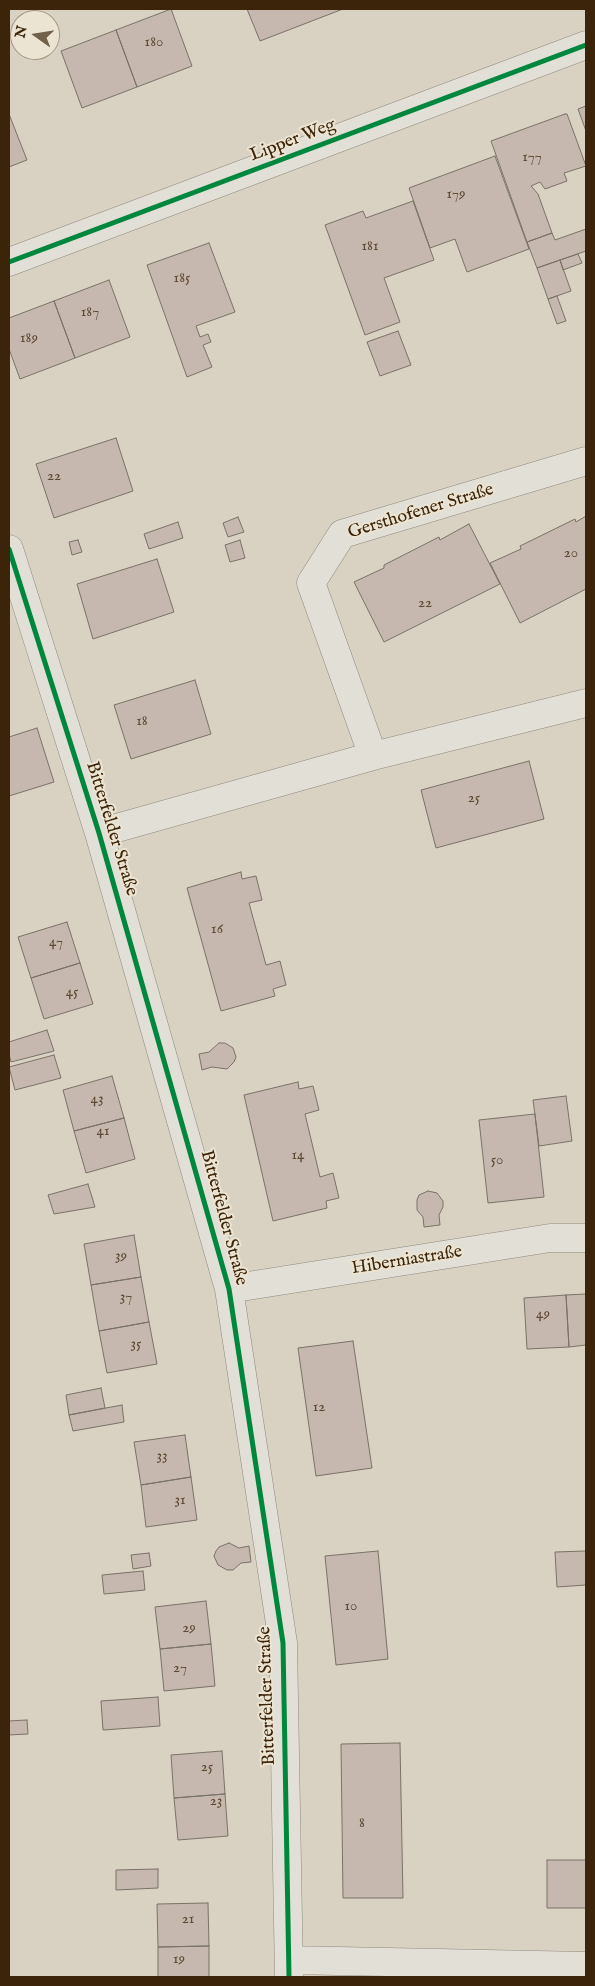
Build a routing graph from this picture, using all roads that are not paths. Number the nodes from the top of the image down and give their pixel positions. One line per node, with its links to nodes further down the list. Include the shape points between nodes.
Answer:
1 (586, 45): 2 (street, Lipper Weg)
2 (9, 262)
3 (586, 461): 6 (street, Gersthofener Straße, via 342,534 311,583)
4 (9, 549): 7 (street, Bitterfelder Straße)
5 (586, 703): 6 (street)
6 (373, 756): 7 (street)
7 (99, 833): 9 (street, Bitterfelder Straße)
8 (586, 1238): 9 (street, Hiberniastraße, via 550,1238)
9 (229, 1289): 11 (street, Bitterfelder Straße, via 283,1643)
10 (586, 1966): 11 (street)
11 (289, 1969)

